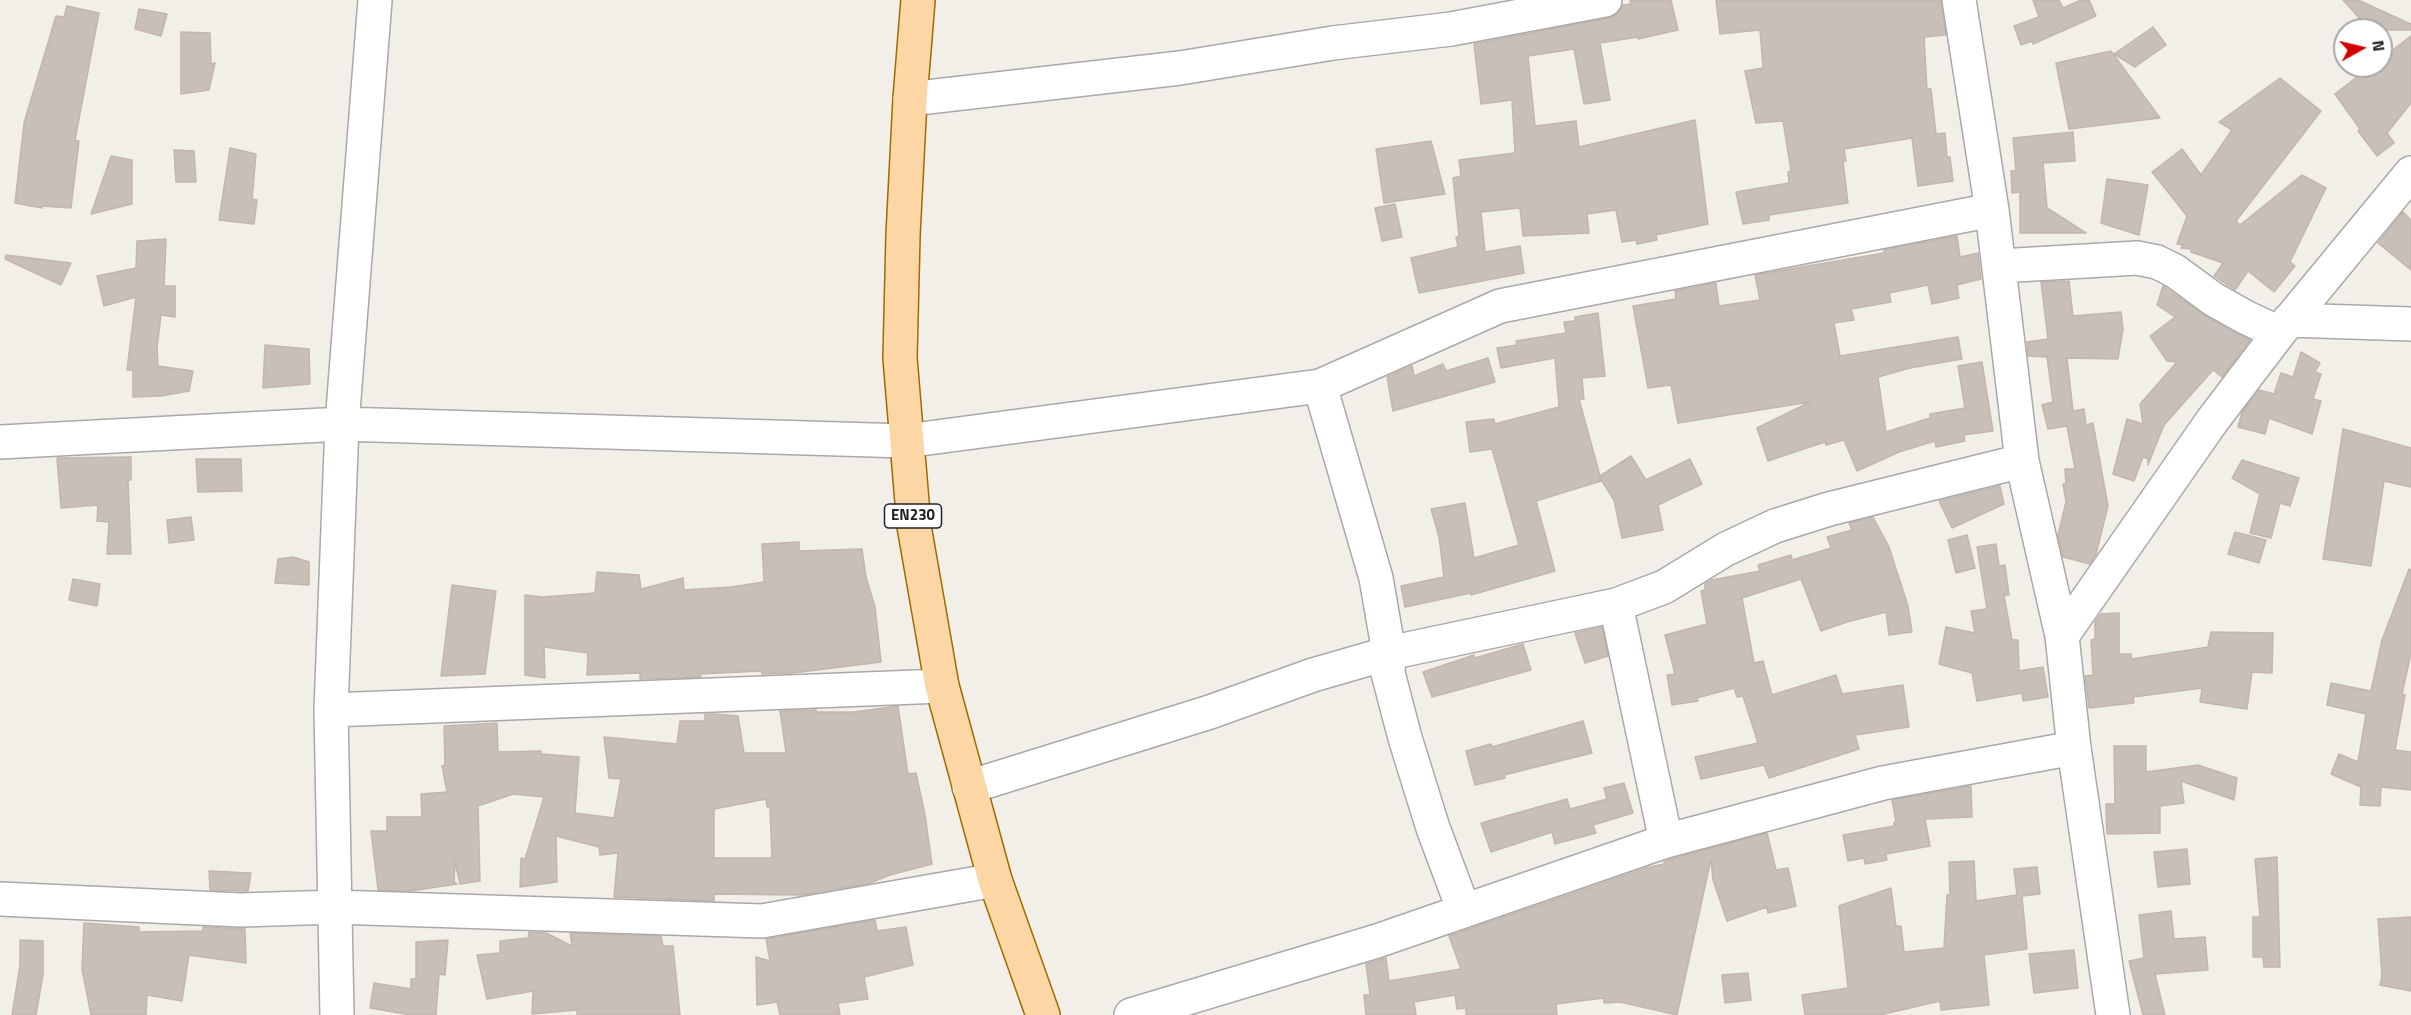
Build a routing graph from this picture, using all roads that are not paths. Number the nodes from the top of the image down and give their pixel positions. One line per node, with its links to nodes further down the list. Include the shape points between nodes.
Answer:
1 (375, 0): 13 (street)
2 (918, 0): 6 (main road, EN230)
3 (1605, 0): 5 (street)
4 (1959, 0): 8 (street)
5 (1534, 7): 6 (street, via 1451,29 1180,68)
6 (910, 99): 14 (main road, EN230, via 900,358)
7 (2411, 173): 10 (street)
8 (1992, 210): 9 (street); 12 (street, via 1500,306)
9 (1998, 266): 10 (street, via 2137,258 2157,262 2237,313); 16 (street)
10 (2284, 326): 11 (street); 18 (street, via 2212,421)
11 (2404, 331)
12 (1320, 386): 14 (street); 19 (street, via 1376,578)
13 (342, 424): 14 (street); 15 (street); 21 (street)
14 (906, 441): 20 (main road, EN230, via 914,526)
15 (0, 442)
16 (2022, 461): 17 (street, via 1775,526 1726,549 1664,587); 18 (street)
17 (1616, 605): 19 (street); 24 (street)
18 (2062, 636): 22 (street)
19 (1389, 653): 23 (street); 28 (street, via 1388,673 1404,738)
20 (942, 686): 21 (street); 23 (main road, EN230)
21 (331, 710): 27 (street)
22 (2074, 748): 24 (street, via 1882,783); 32 (street)
23 (969, 787): 25 (main road, EN230)
24 (1666, 842): 28 (street)
25 (994, 880): 27 (street, via 762,921); 30 (main road, EN230)
26 (0, 899): 27 (street, via 241,910)
27 (335, 907): 29 (street)
28 (1464, 911): 31 (street)
29 (337, 1015)
30 (1042, 1015)
31 (1131, 1015)
32 (2113, 1015)

